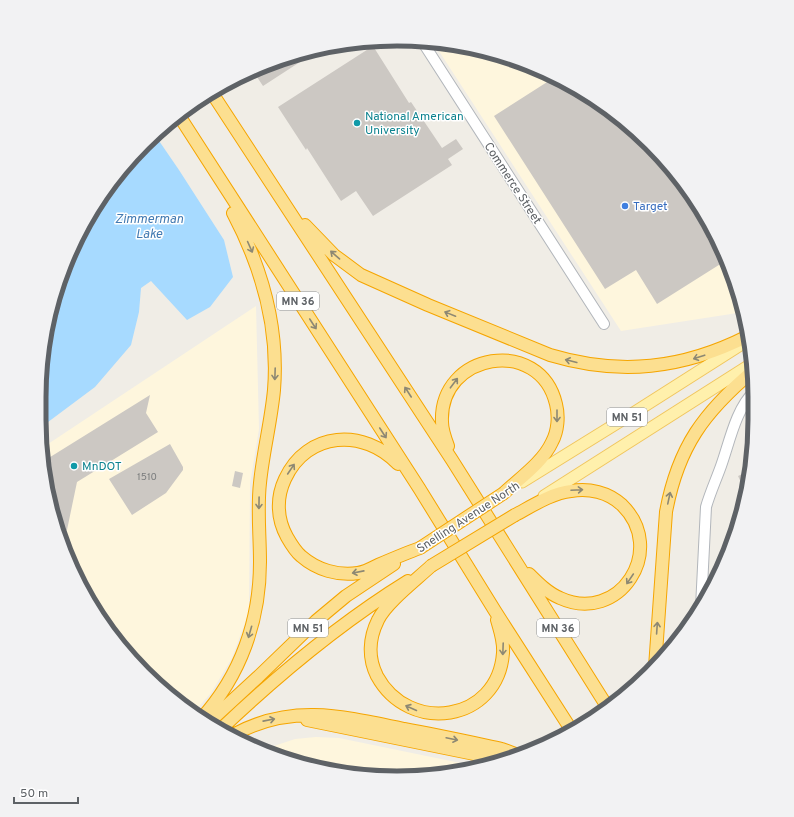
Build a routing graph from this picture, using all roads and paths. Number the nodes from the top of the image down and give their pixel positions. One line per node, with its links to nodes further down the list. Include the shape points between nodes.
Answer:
1 (426, 48): 6 (street, Commerce Street)
2 (215, 97): 5 (highway, MN 36)
3 (180, 121): 23 (highway, one-way to 23, via 226,200 252,252 266,294 274,348 274,389 260,484 257,604 240,660 221,694)
4 (181, 121): 13 (highway, MN 36, one-way to 13)
5 (256, 162): 7 (highway, one-way to 5, via 715,352 692,359 649,366 596,366 550,355 360,275 318,240); 12 (highway, MN 36, one-way to 5)
6 (604, 324)
7 (743, 339)
8 (744, 343): 14 (main road, Snelling Avenue North / MN 51)
9 (746, 367): 15 (main road, Snelling Avenue North / MN 51)
10 (747, 376): 21 (highway, one-way to 10, via 666,512 676,473 694,434 707,416)
11 (748, 399): 19 (street, via 735,425 706,507)
12 (452, 460): 14 (highway, one-way to 14, via 442,422 448,390 455,381 469,369 494,360 520,363 529,367 546,381 554,397 556,431 546,452); 17 (highway, MN 36)
13 (419, 488): 16 (highway, one-way to 13, via 360,573 324,570 296,552 284,532 279,509 282,484 292,466 310,449 332,440 354,440 378,447 388,454); 20 (highway, MN 36)
14 (504, 492): 16 (highway, Snelling Avenue North / MN 51, bridge)
15 (515, 515): 17 (highway, one-way to 17, via 558,494 591,490 602,493 620,503 635,523 640,538 639,560 628,583 616,594 600,602 577,604 546,590); 18 (highway, Snelling Avenue North / MN 51, bridge)
16 (420, 548): 25 (highway, Snelling Avenue North / MN 51, via 377,575 316,620)
17 (508, 548): 22 (highway, MN 36)
18 (431, 566): 20 (highway, one-way to 18, via 503,642 503,653 498,674 484,695 472,705 443,714 426,713 400,702 386,689 375,671 371,639 379,618 387,607); 26 (highway, Snelling Avenue North / MN 51, via 337,628)
19 (702, 595)
20 (495, 611): 27 (highway, MN 36)
21 (656, 657)
22 (605, 703)
23 (206, 714)
24 (290, 716): 28 (highway, one-way to 24, via 263,721); 29 (highway, one-way to 29, via 315,714 347,717); 30 (highway)
25 (213, 719)
26 (224, 726)
27 (569, 726)
28 (238, 733)
29 (510, 752)
30 (492, 758)

